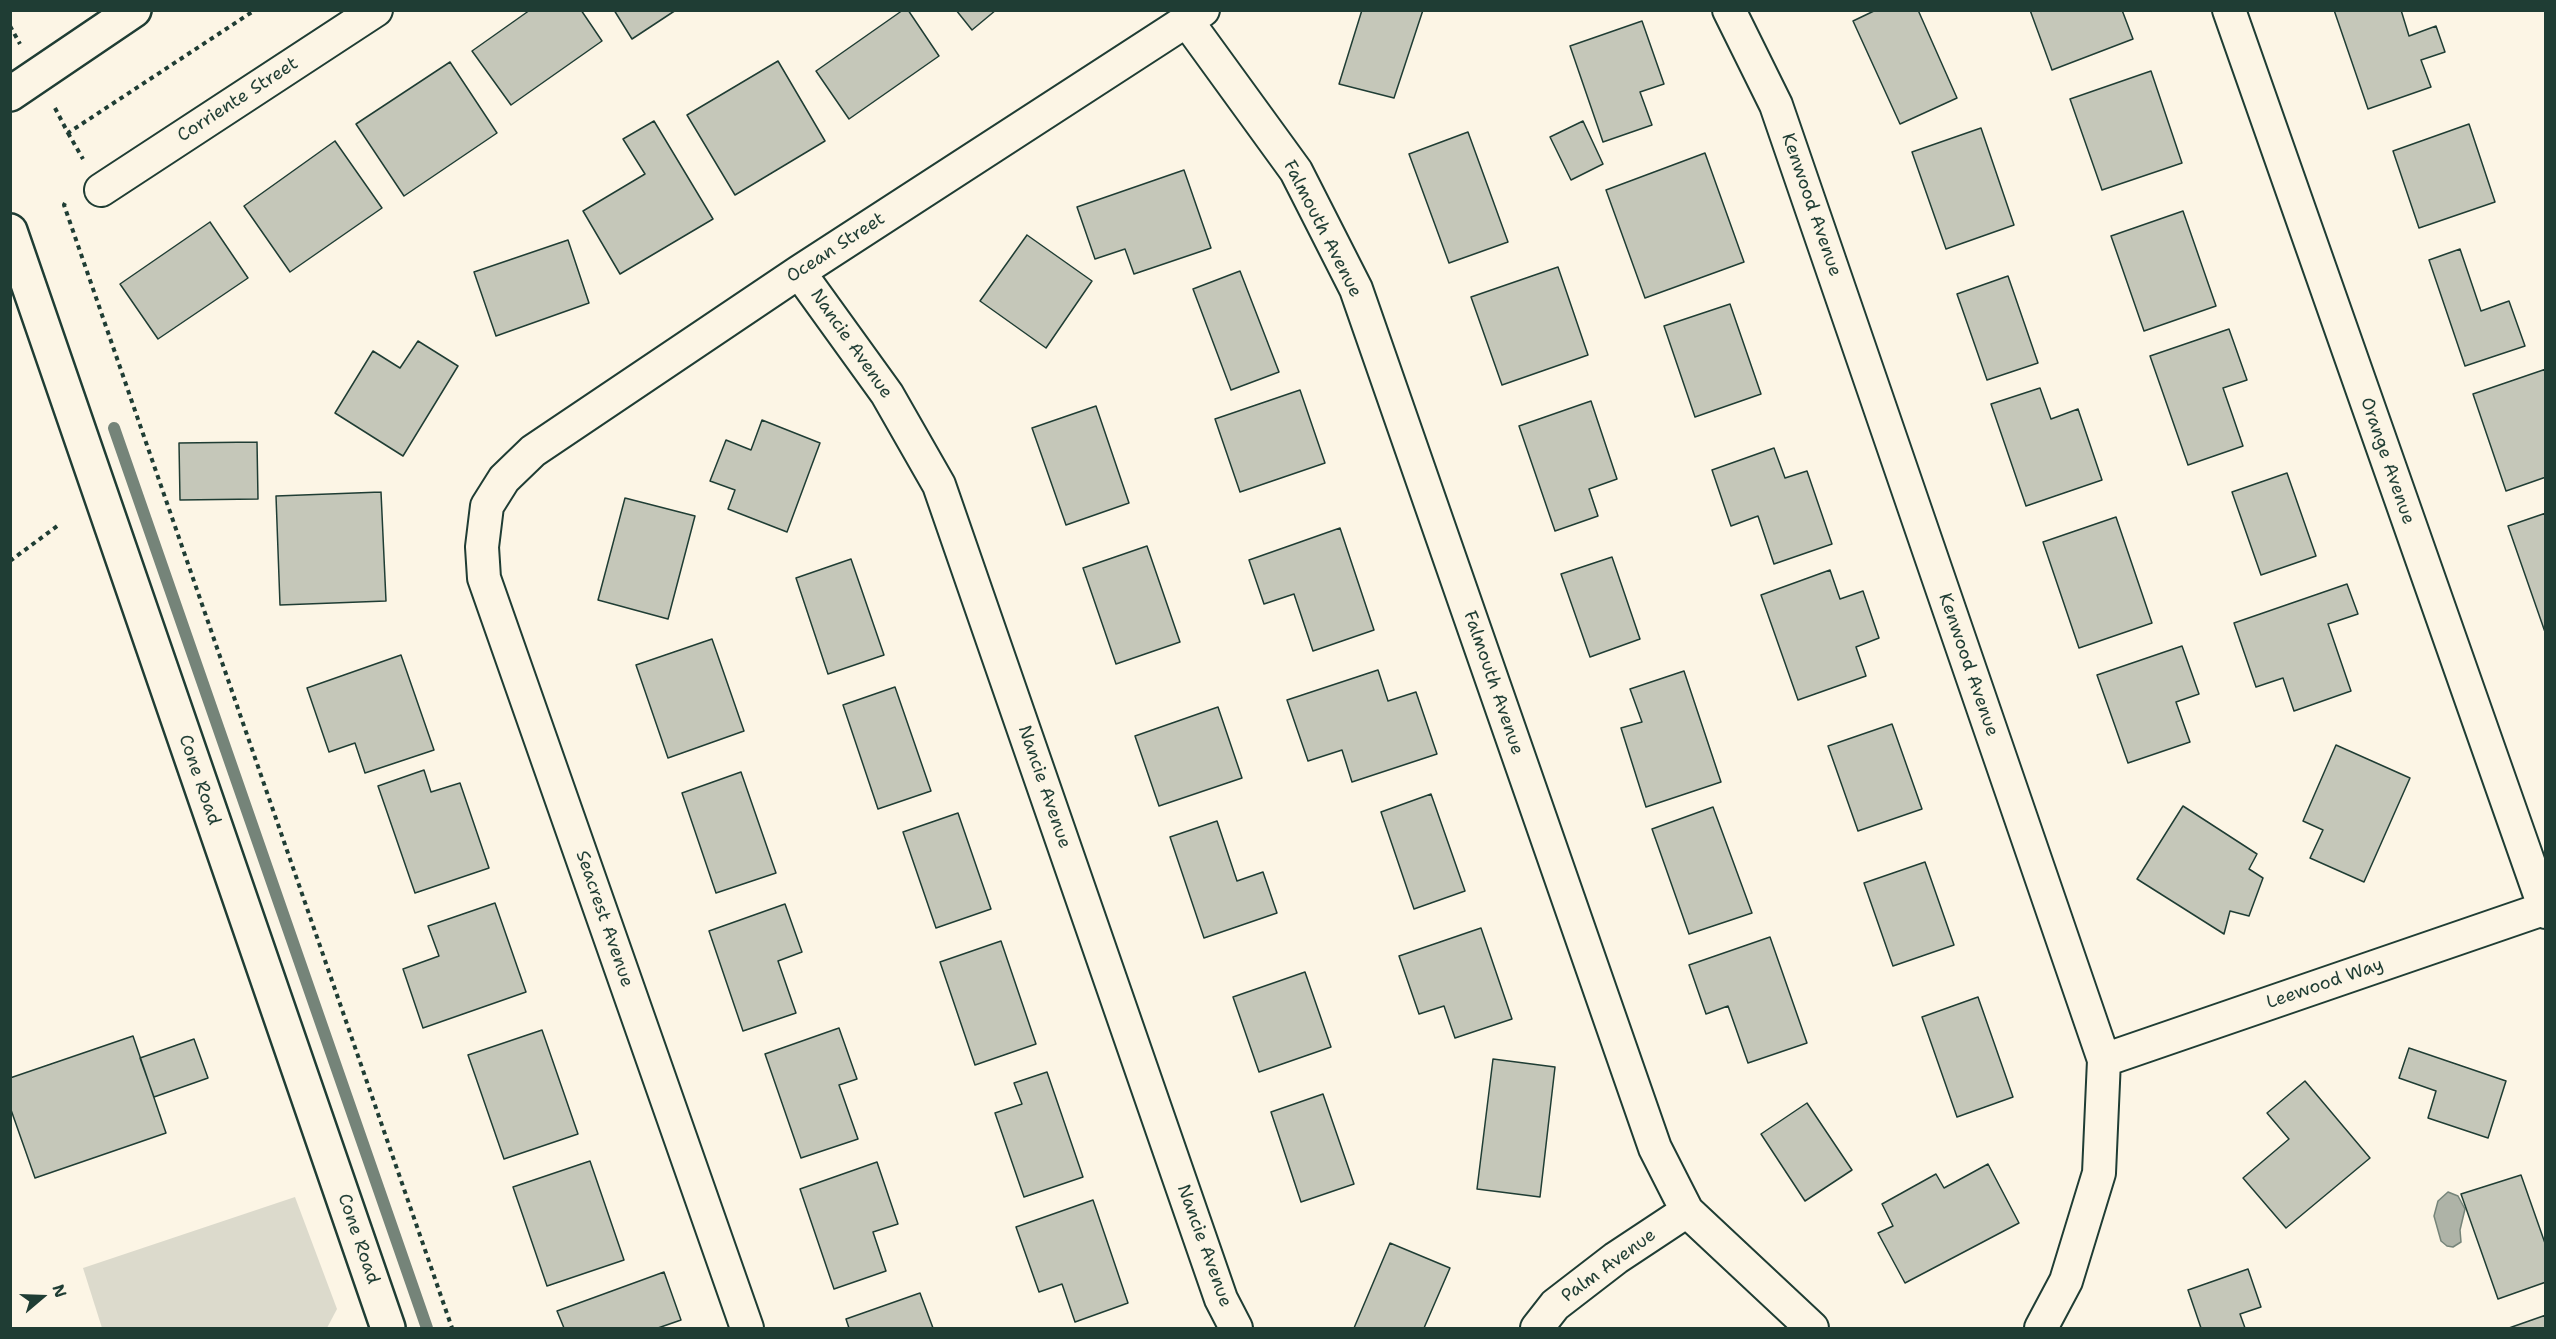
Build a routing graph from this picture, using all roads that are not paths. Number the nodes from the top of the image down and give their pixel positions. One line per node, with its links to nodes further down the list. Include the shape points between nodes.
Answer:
1 (134, 10): 6 (street)
2 (376, 10): 7 (street, Corriente Street)
3 (1730, 10): 12 (street, Kenwood Avenue, via 1776,105)
4 (2229, 10): 11 (street, Orange Avenue)
5 (1195, 16): 9 (street, Ocean Street); 13 (street, Falmouth Avenue, via 1296,171 1356,289 1654,1148)
6 (10, 94)
7 (90, 180)
8 (10, 231): 14 (street, Cone Road)
9 (799, 272): 10 (street, Ocean Street, via 533,451 504,479); 16 (street, Nancie Avenue, via 887,394 939,485 1221,1299)
10 (486, 506): 15 (street, Seacrest Avenue, via 484,578)
11 (2545, 910): 12 (street, Leewood Way)
12 (2104, 1060): 19 (street, Kenwood Avenue, via 2099,1173 2066,1281)
13 (1687, 1211): 17 (street, Palm Avenue, via 1555,1305); 18 (street, Falmouth Avenue)
14 (388, 1329)
15 (747, 1329)
16 (1236, 1329)
17 (1537, 1329)
18 (1812, 1329)
19 (2041, 1329)

